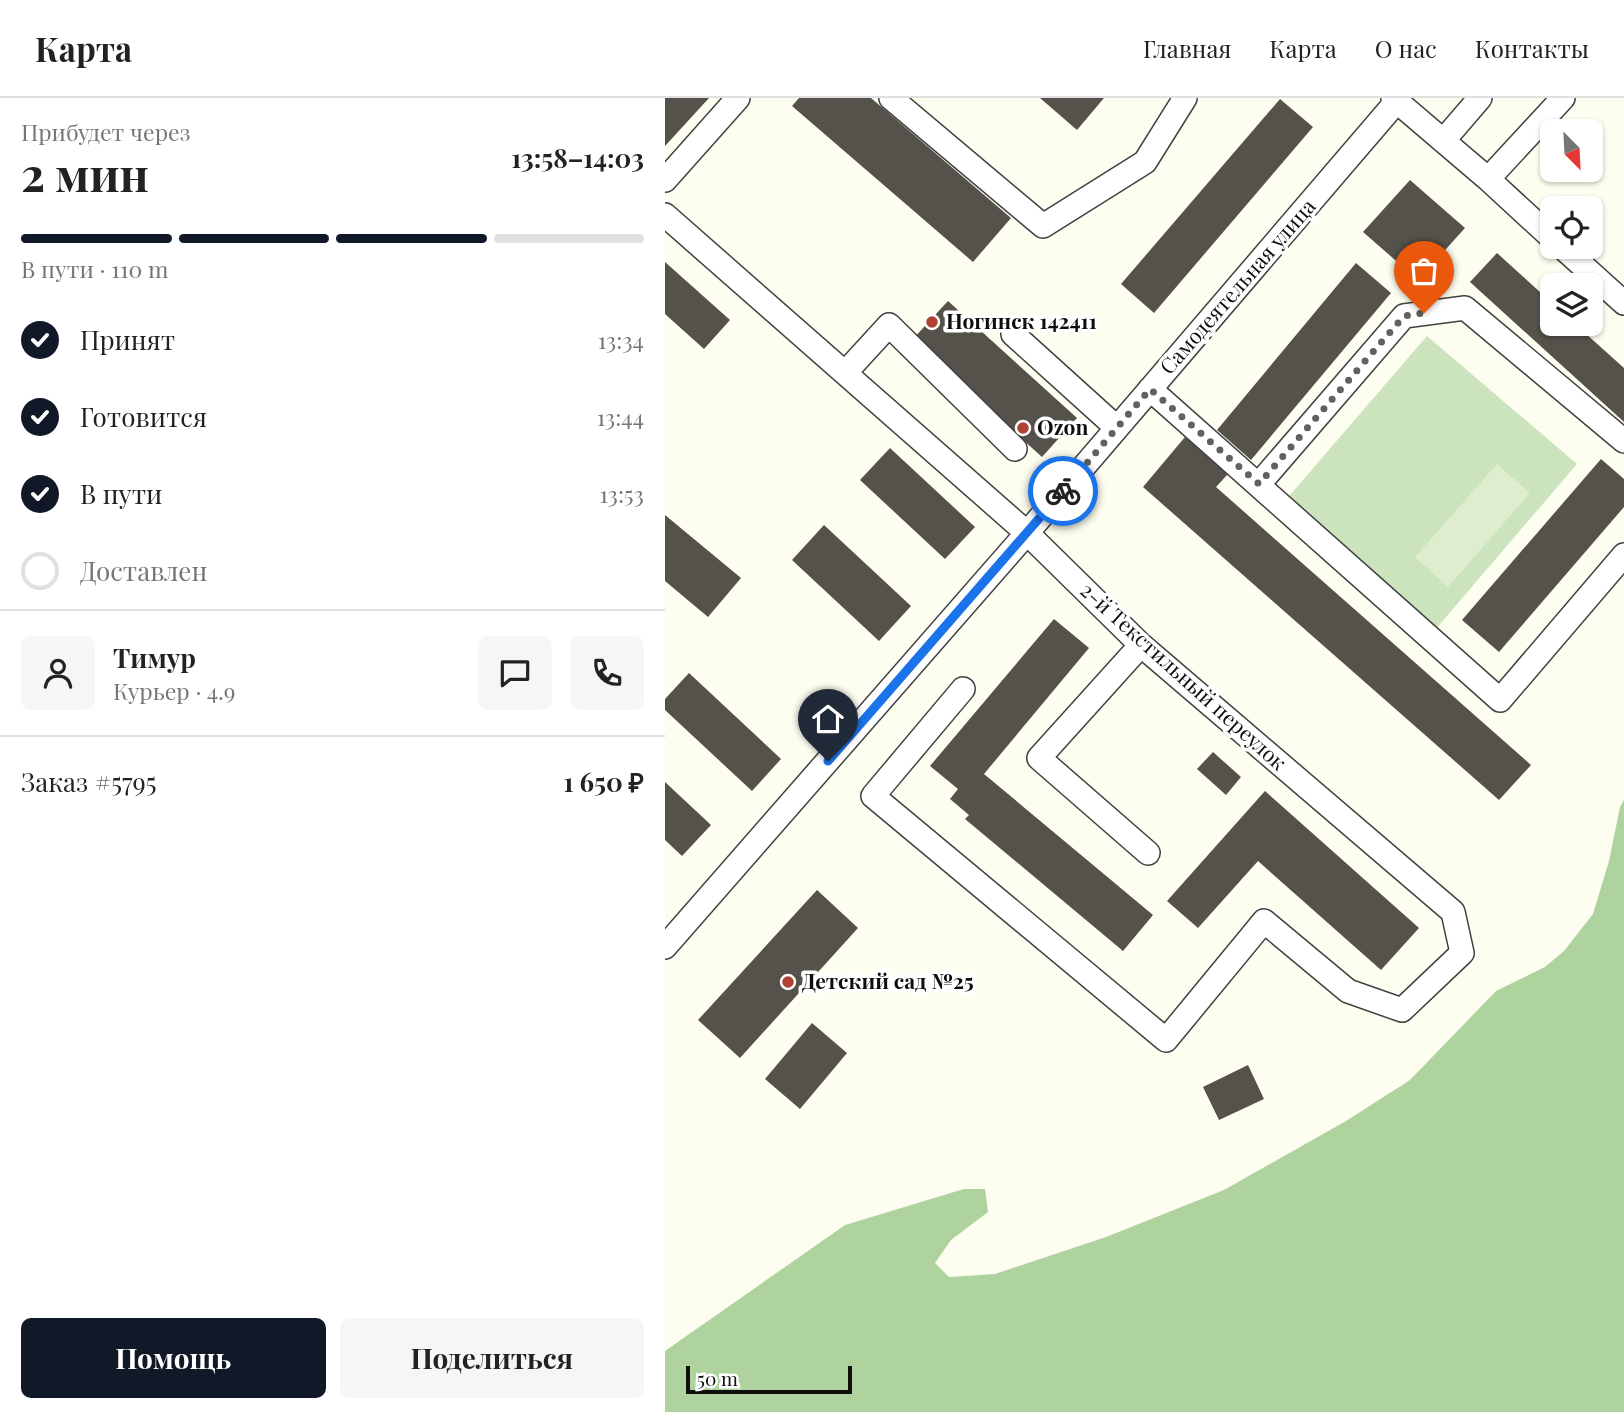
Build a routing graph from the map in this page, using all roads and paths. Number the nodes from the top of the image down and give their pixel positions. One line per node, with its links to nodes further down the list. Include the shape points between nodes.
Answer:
1 (738, 98): 9 (street)
2 (891, 98): 3 (street, via 1043,226 1145,162)
3 (1185, 98)
4 (1480, 98): 7 (street)
5 (1563, 98): 8 (street)
6 (1395, 100): 7 (street); 16 (street, Самодеятельная улица)
7 (1443, 141): 8 (street)
8 (1487, 179): 11 (street)
9 (665, 180)
10 (665, 215): 15 (street, 2-й Текстильный переулок)
11 (1540, 227)
12 (1575, 259): 13 (street)
13 (1624, 303)
14 (1013, 334): 17 (street)
15 (845, 373): 19 (street, via 889,325); 21 (street, 2-й Текстильный переулок)
16 (1150, 389): 17 (street, Самодеятельная улица); 20 (street)
17 (1117, 428): 21 (street, Самодеятельная улица)
18 (1624, 441): 20 (street, via 1465,308 1404,316)
19 (1015, 449)
20 (1259, 484): 22 (street, via 1500,700)
21 (1027, 533): 23 (street, 2-й Текстильный переулок); 26 (street, Самодеятельная улица)
22 (1624, 555)
23 (1141, 645): 24 (street, 2-й Текстильный переулок, via 1453,912 1462,953 1402,1010 1348,991 1264,921 1167,1040 873,796); 25 (street, via 1039,758)
24 (963, 689)
25 (1149, 853)
26 (665, 947)

